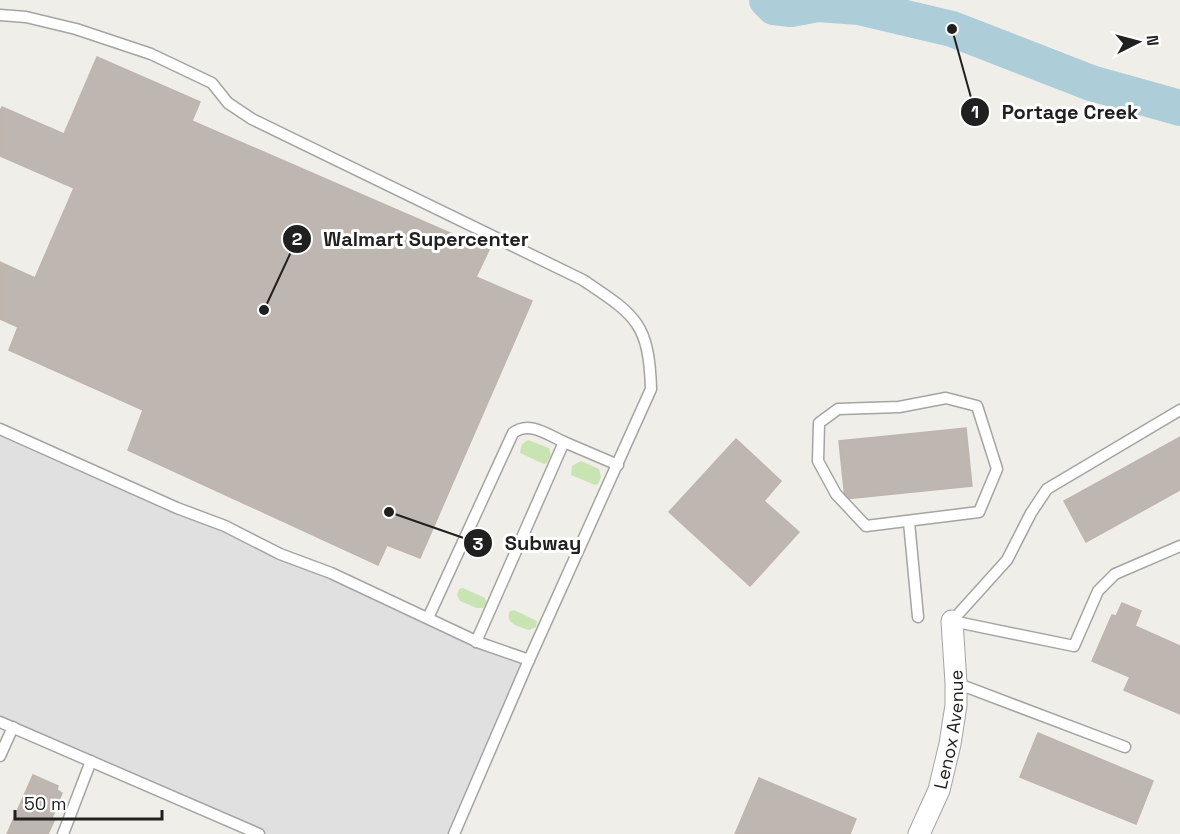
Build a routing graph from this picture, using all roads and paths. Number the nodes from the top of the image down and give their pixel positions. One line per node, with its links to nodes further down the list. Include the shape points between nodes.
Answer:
1 (0, 15): 5 (lane, via 76,29 151,54 212,83 228,103 252,119 583,280 625,309 641,328 650,360 651,388)
2 (1180, 410): 10 (lane, via 1047,489 1007,560)
3 (0, 429): 9 (lane)
4 (564, 442): 5 (lane); 9 (lane, via 530,427 513,433); 11 (lane)
5 (618, 465): 12 (lane)
6 (909, 522): 6 (lane, via 979,512 997,468 977,406 946,398 899,407 838,409 819,423 818,460 836,494 866,526); 8 (lane)
7 (1180, 546): 10 (lane, via 1115,574 1098,591 1074,646)
8 (918, 617)
9 (429, 618): 11 (lane)
10 (952, 621): 13 (street, Lenox Avenue)
11 (476, 642): 12 (lane)
12 (529, 660): 21 (lane)
13 (956, 683): 16 (lane); 22 (street, Lenox Avenue, via 953,724 942,778)
14 (0, 722): 15 (lane)
15 (13, 727): 17 (lane); 18 (lane)
16 (1125, 747)
17 (0, 756)
18 (91, 761): 19 (lane); 20 (lane)
19 (63, 834)
20 (259, 834)
21 (454, 834)
22 (919, 834)

